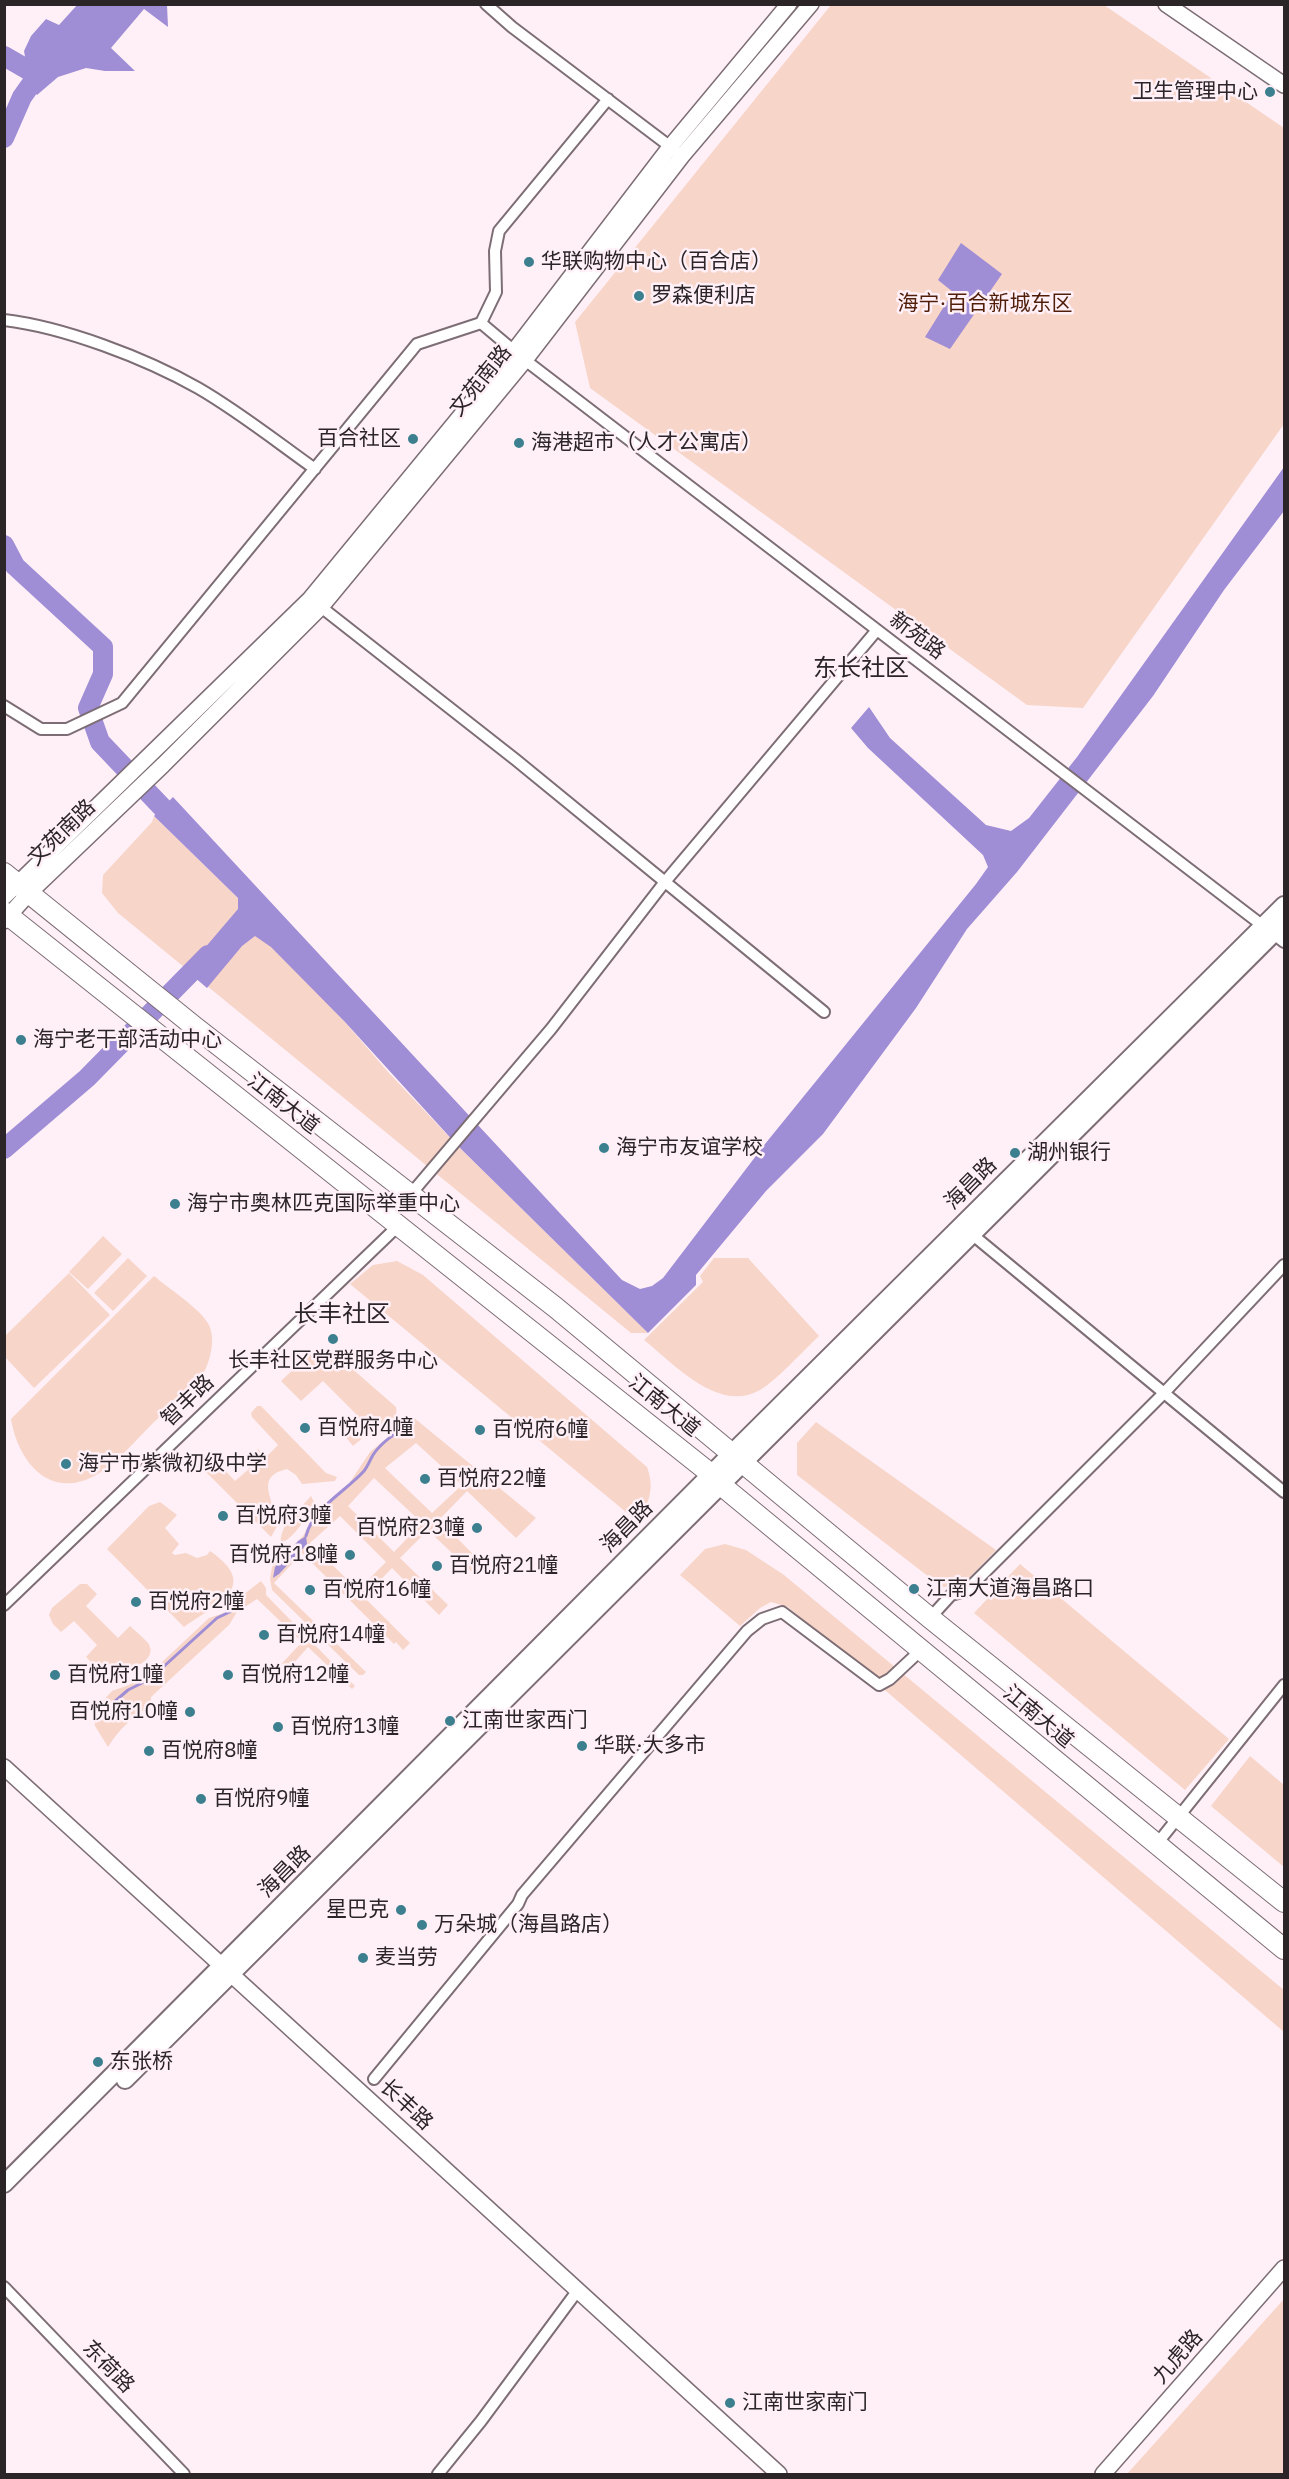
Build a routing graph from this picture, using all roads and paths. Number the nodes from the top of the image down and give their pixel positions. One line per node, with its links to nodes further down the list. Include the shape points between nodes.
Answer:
1 (486, 4): 6 (street)
2 (789, 4): 7 (main road, 文苑南路)
3 (811, 4): 7 (main road, 文苑南路)
4 (1166, 4): 5 (main road)
5 (1284, 85)
6 (608, 99): 7 (street); 9 (street, via 499,231 495,251 496,292)
7 (676, 151): 10 (main road, 文苑南路)
8 (4, 320): 11 (street, via 29,323 126,353 198,388)
9 (481, 323): 10 (street, 新苑路); 11 (street, via 417,344)
10 (520, 356): 12 (main road, 文苑南路); 13 (street, 新苑路); 16 (main road, 文苑南路, via 310,599)
11 (315, 469): 14 (street, via 122,703 70,728 41,729)
12 (321, 607): 15 (street, via 516,760); 16 (main road, 文苑南路, via 125,801)
13 (877, 630): 15 (street); 19 (street, 新苑路)
14 (4, 706)
15 (664, 883): 20 (street); 21 (street, via 551,1029)
16 (14, 886): 18 (main road, 文苑南路); 21 (highway, 江南大道)
17 (1284, 905): 19 (main road, 海昌路)
18 (6, 917): 22 (highway, 江南大道)
19 (1277, 931): 23 (main road, 海昌路)
20 (824, 1012)
21 (410, 1195): 26 (highway, 江南大道)
22 (399, 1225): 27 (highway, 江南大道); 29 (street, 智丰路)
23 (967, 1231): 25 (street); 26 (main road, 海昌路)
24 (1284, 1265): 25 (street)
25 (1163, 1394): 28 (street); 30 (street, via 966,1591 951,1595)
26 (738, 1457): 27 (main road, 海昌路); 30 (highway, 江南大道)
27 (716, 1480): 31 (highway, 江南大道); 38 (main road, 海昌路)
28 (1284, 1492)
29 (4, 1605)
30 (930, 1618): 34 (highway, 江南大道)
31 (921, 1650): 35 (highway, 江南大道); 39 (street, via 879,1685 782,1612 762,1619 747,1631 530,1886)
32 (1284, 1685): 34 (street)
33 (4, 1767): 38 (main road, 长丰路)
34 (1179, 1817): 35 (street); 36 (highway, 江南大道)
35 (1156, 1845): 37 (highway, 江南大道)
36 (1284, 1902)
37 (1284, 1949)
38 (228, 1970): 40 (main road, 海昌路); 41 (main road, 海昌路); 44 (main road, 长丰路)
39 (374, 2079)
40 (4, 2184)
41 (4, 2199)
42 (1284, 2268): 48 (main road, 九虎路)
43 (4, 2287): 45 (street, 东荷路)
44 (578, 2290): 46 (street); 47 (main road, 长丰路)
45 (184, 2475)
46 (438, 2475)
47 (779, 2475)
48 (1103, 2475)

